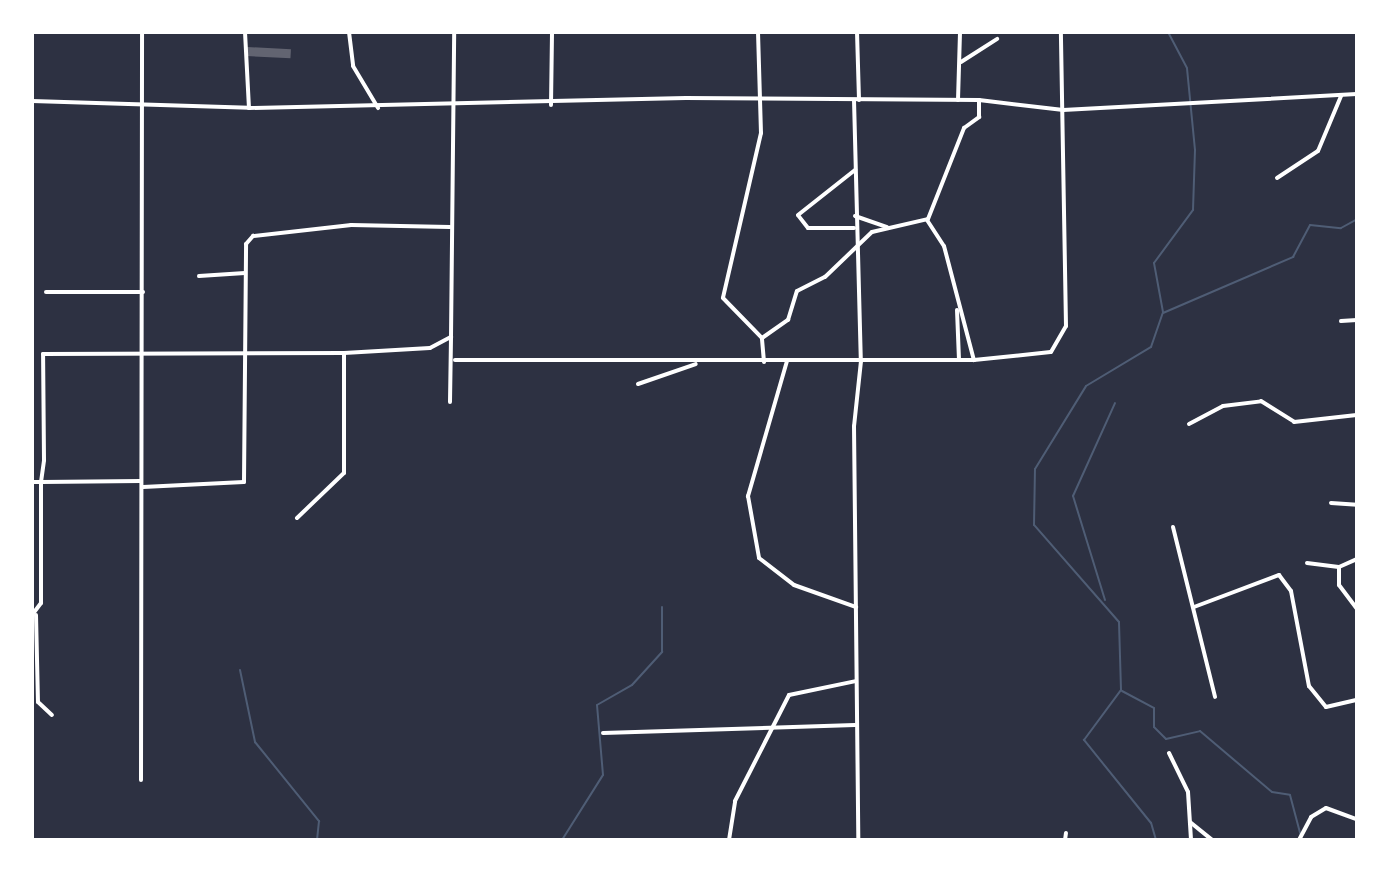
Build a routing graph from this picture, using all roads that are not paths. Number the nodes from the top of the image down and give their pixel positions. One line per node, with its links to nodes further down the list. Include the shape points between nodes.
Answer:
1 (142, 32): 19 (street)
2 (245, 32): 22 (street)
3 (349, 32): 23 (street, via 353,66)
4 (454, 32): 21 (street)
5 (552, 32): 20 (street)
6 (758, 32): 14 (street)
7 (857, 32): 15 (street)
8 (960, 32): 11 (street)
9 (1061, 32): 24 (street)
10 (997, 39): 11 (street)
11 (959, 64): 16 (street)
12 (1357, 94): 13 (street)
13 (1342, 95): 24 (street, via 1167,99); 26 (street, via 1318,151)
14 (762, 99): 15 (street); 20 (street); 41 (street, via 723,298)
15 (856, 100): 16 (street); 25 (street)
16 (958, 100): 17 (street)
17 (979, 100): 24 (street); 28 (street, via 979,117 963,131)
18 (32, 101): 19 (street)
19 (145, 103): 22 (street); 36 (street)
20 (551, 105): 21 (street)
21 (450, 107): 23 (street); 29 (street)
22 (249, 108): 23 (street)
23 (378, 108)
24 (1063, 110): 49 (street, via 1064,336 1043,355)
25 (855, 170): 27 (street); 30 (street, via 798,215 808,228)
26 (1277, 178)
27 (855, 216): 30 (street); 31 (street)
28 (927, 220): 31 (street); 37 (street, via 944,246)
29 (450, 227): 33 (street, via 260,233 246,244); 40 (street)
30 (855, 228): 32 (street)
31 (889, 228): 32 (street, via 870,233)
32 (856, 250): 41 (street, via 797,291 788,320); 51 (street)
33 (245, 273): 34 (street); 45 (street)
34 (199, 276)
35 (46, 292): 36 (street)
36 (143, 292): 42 (street)
37 (956, 303): 47 (street); 49 (street)
38 (1357, 320): 39 (street)
39 (1341, 321)
40 (451, 337): 43 (street, via 430,348); 48 (street)
41 (762, 338): 52 (street)
42 (142, 353): 44 (street); 45 (street); 58 (street)
43 (344, 353): 45 (street); 64 (street, via 344,473)
44 (43, 354): 46 (street); 60 (street)
45 (245, 354): 61 (street, via 241,485)
46 (32, 355)
47 (959, 359): 49 (street); 51 (street)
48 (455, 360): 53 (street); 55 (street)
49 (974, 360)
50 (787, 361): 51 (street); 52 (street); 69 (street, via 748,496 759,558 794,585)
51 (861, 361): 69 (street)
52 (764, 362): 53 (street)
53 (698, 364): 54 (street)
54 (638, 384)
55 (450, 402)
56 (1357, 415): 57 (street, via 1294,422 1261,401 1223,406)
57 (1189, 424)
58 (141, 481): 60 (street); 61 (street)
59 (32, 482): 60 (street)
60 (41, 482): 72 (street)
61 (142, 487): 81 (street)
62 (1331, 503): 63 (street)
63 (1357, 505)
64 (297, 518)
65 (1173, 527): 70 (street)
66 (1357, 559): 68 (street)
67 (1307, 563): 68 (street)
68 (1339, 567): 71 (street, via 1339,585)
69 (856, 607): 73 (street)
70 (1194, 607): 74 (street); 75 (street, via 1279,575 1291,591 1309,686 1326,707)
71 (1357, 609)
72 (34, 615): 76 (street, via 38,702)
73 (856, 681): 77 (street); 78 (street, via 794,692)
74 (1215, 697)
75 (1357, 700)
76 (52, 715)
77 (855, 725): 78 (street); 86 (street)
78 (771, 727): 79 (street); 85 (street, via 735,801)
79 (603, 733)
80 (1169, 753): 83 (street, via 1185,782)
81 (141, 780)
82 (1357, 819): 90 (street, via 1326,808 1311,817)
83 (1188, 821): 88 (street); 89 (street)
84 (1066, 833): 87 (street)
85 (729, 840)
86 (858, 840)
87 (1065, 840)
88 (1191, 840)
89 (1212, 840)
90 (1299, 840)

